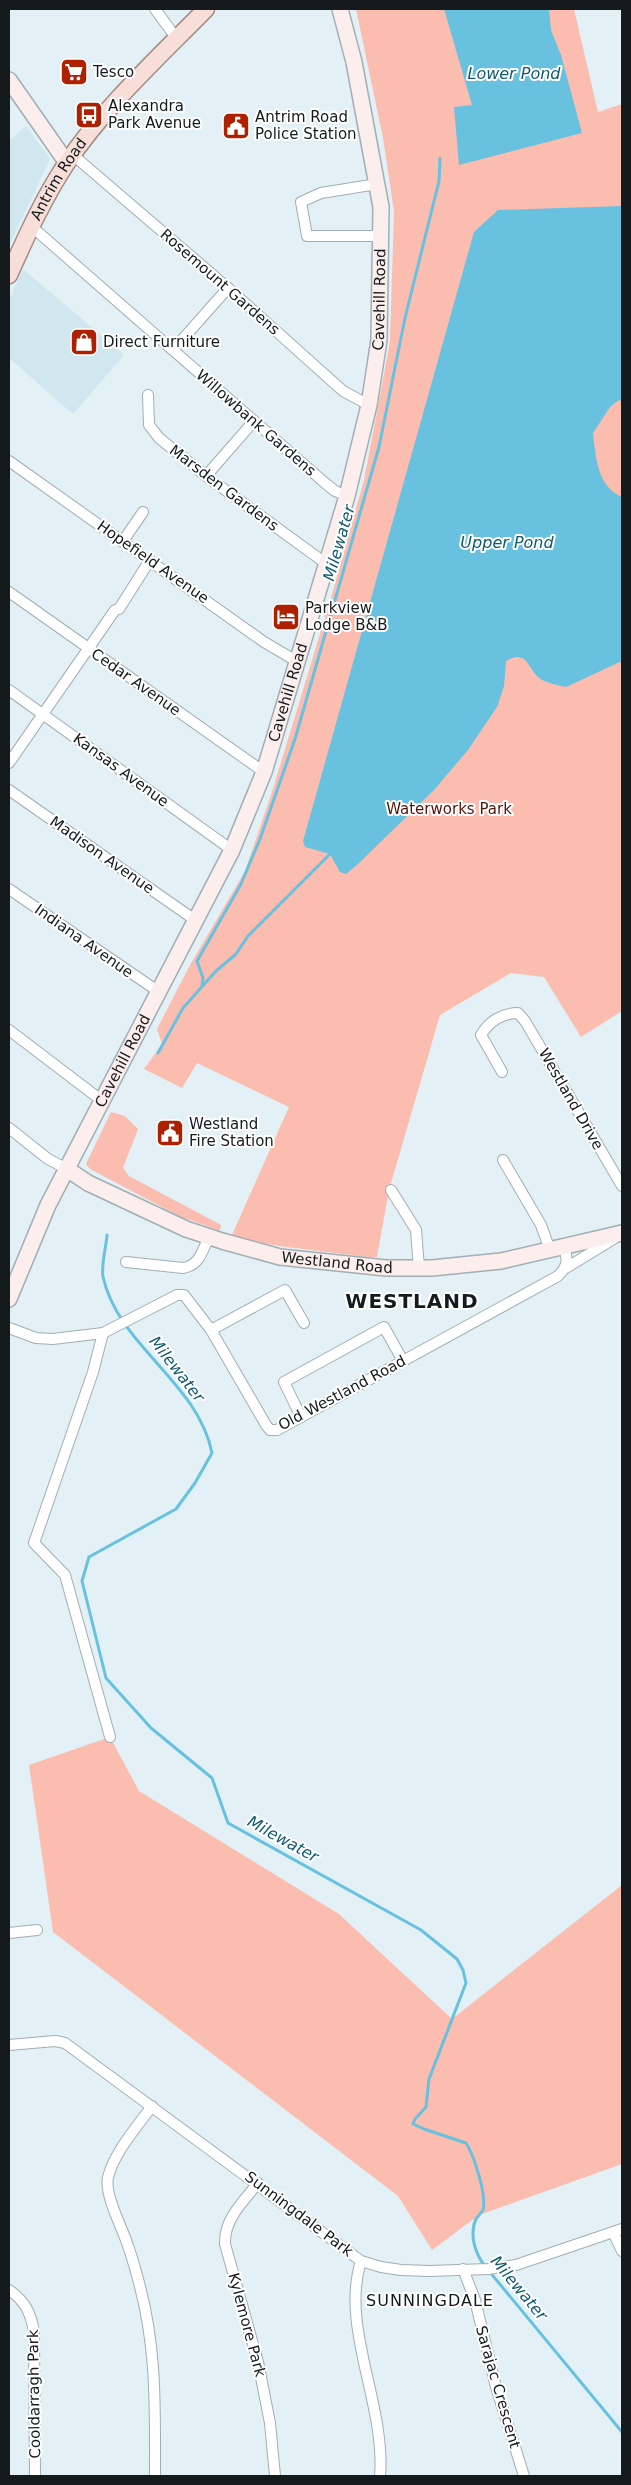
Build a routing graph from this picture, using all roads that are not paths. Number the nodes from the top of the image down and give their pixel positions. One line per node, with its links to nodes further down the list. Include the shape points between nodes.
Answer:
1 (155, 9): 4 (street)
2 (206, 9): 4 (main road, Antrim Road)
3 (340, 9): 7 (main road, Cavehill Road, via 354,62)
4 (177, 38): 6 (main road, Antrim Road, via 122,96)
5 (9, 80): 6 (main road)
6 (70, 159): 8 (main road, Antrim Road); 11 (street, Rosemount Gardens)
7 (377, 184): 9 (main road, Cavehill Road); 9 (street, via 322,193 301,202 307,236)
8 (31, 226): 10 (main road, Antrim Road); 12 (street, Willowbank Gardens)
9 (381, 236): 14 (main road, Cavehill Road, via 379,340)
10 (9, 275)
11 (228, 288): 12 (street); 14 (street, Rosemount Gardens, via 343,391)
12 (173, 350): 15 (street, Willowbank Gardens)
13 (148, 395): 17 (street, Marsden Gardens, via 149,425 158,438)
14 (369, 405): 18 (main road, Cavehill Road)
15 (254, 421): 17 (street); 18 (street, Willowbank Gardens, via 335,491)
16 (9, 462): 20 (street, Hopefield Avenue)
17 (206, 476): 22 (street, Marsden Gardens)
18 (347, 496): 22 (main road, Cavehill Road)
19 (142, 512): 20 (street)
20 (123, 541): 21 (street, Hopefield Avenue)
21 (150, 560): 24 (street); 25 (street, Hopefield Avenue, via 264,642)
22 (328, 565): 25 (main road, Cavehill Road)
23 (9, 592): 24 (street, Cedar Avenue)
24 (88, 647): 27 (street); 29 (street, Cedar Avenue)
25 (298, 662): 29 (main road, Cavehill Road)
26 (9, 690): 27 (street, Kansas Avenue)
27 (42, 714): 28 (street); 31 (street, Kansas Avenue)
28 (9, 763)
29 (264, 772): 31 (main road, Cavehill Road)
30 (9, 790): 33 (street, Madison Avenue)
31 (232, 850): 33 (main road, Cavehill Road)
32 (9, 889): 34 (street, Indiana Avenue)
33 (195, 920): 34 (main road, Cavehill Road)
34 (159, 992): 37 (main road, Cavehill Road)
35 (9, 1030): 37 (street)
36 (502, 1072): 41 (street, Westland Drive, via 481,1035 487,1025 508,1013 518,1013)
37 (101, 1100): 40 (main road, Cavehill Road)
38 (9, 1128): 40 (street, via 48,1159)
39 (503, 1160): 45 (street)
40 (67, 1169): 44 (main road, Westland Road, via 88,1183); 49 (main road, Cavehill Road)
41 (622, 1186)
42 (391, 1190): 47 (street, via 416,1230)
43 (622, 1233): 45 (main road, Westland Road); 48 (street, Old Westland Road)
44 (209, 1237): 46 (street, via 192,1267); 47 (main road, Westland Road, via 280,1257 386,1268)
45 (557, 1248): 47 (main road, Westland Road, via 501,1261); 48 (street, via 567,1258)
46 (126, 1262)
47 (419, 1268)
48 (566, 1268): 55 (street, Old Westland Road, via 532,1291)
49 (13, 1277): 50 (main road, Cavehill Road)
50 (9, 1299)
51 (304, 1323): 53 (street, via 285,1290)
52 (9, 1328): 54 (street, Old Westland Road, via 36,1338 53,1339)
53 (211, 1330): 54 (street, Old Westland Road, via 184,1295 177,1295); 56 (street, Old Westland Road, via 270,1430 277,1430)
54 (102, 1333): 57 (street, via 93,1372 34,1543 65,1575)
55 (403, 1361): 56 (street, Old Westland Road); 56 (street, via 384,1327 284,1382)
56 (301, 1417)
57 (110, 1737)
58 (37, 1930): 59 (street)
59 (9, 1933)
60 (9, 2045): 61 (street, Sunningdale Park, via 65,2043)
61 (152, 2106): 62 (street, Sunningdale Park); 69 (street, via 120,2154 108,2179 113,2211 128,2245 151,2339 155,2370)
62 (258, 2184): 65 (street, Sunningdale Park); 70 (street, Kylemore Park, via 233,2215 224,2231 224,2244 258,2362 270,2423)
63 (618, 2230): 64 (street); 66 (street, Sunningdale Park, via 516,2265)
64 (622, 2251)
65 (362, 2261): 66 (street, Sunningdale Park, via 401,2270); 71 (street, via 355,2285 354,2313 377,2426)
66 (464, 2270): 72 (street, Sarajac Crescent)
67 (9, 2290): 68 (street, Cooldarragh Park, via 29,2311 34,2332)
68 (35, 2476)
69 (155, 2476)
70 (275, 2476)
71 (380, 2476)
72 (524, 2476)

